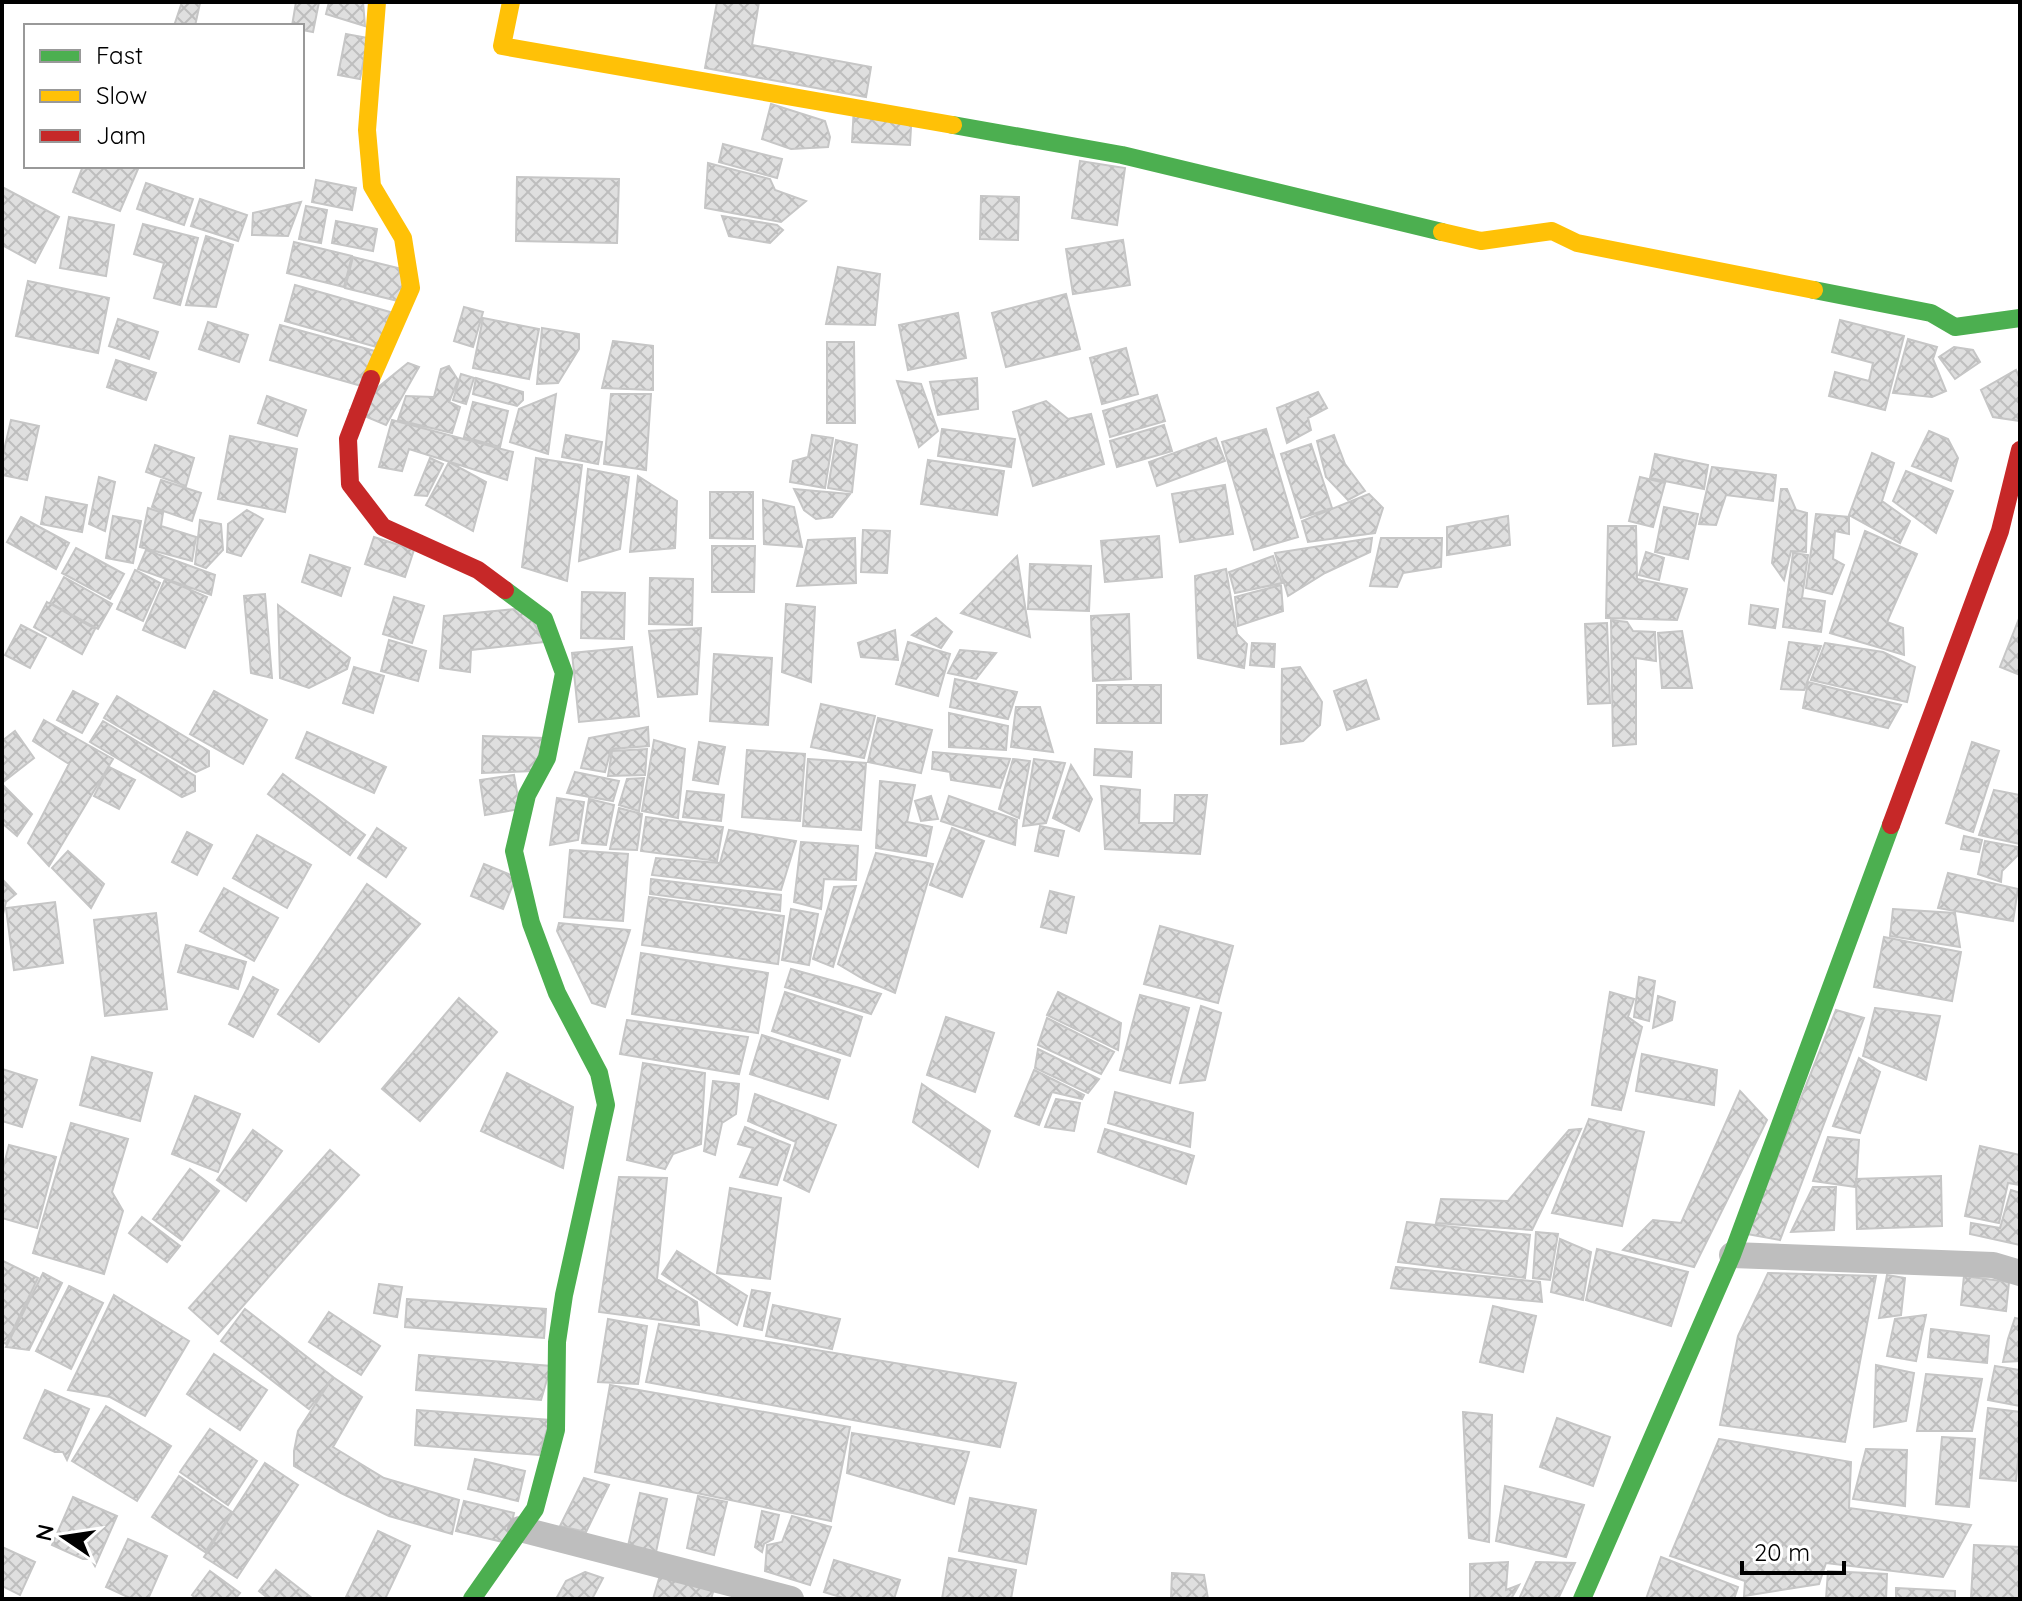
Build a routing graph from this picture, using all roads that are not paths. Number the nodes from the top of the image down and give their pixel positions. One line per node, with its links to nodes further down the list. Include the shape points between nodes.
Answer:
1 (377, 2): 7 (street, via 367,130 372,186 403,238 411,288 348,439 350,484 383,527 478,570 544,619 564,673 547,758 527,795 514,851 531,923 557,993 599,1073 606,1105 564,1295 557,1342 556,1430 535,1509)
2 (511, 2): 3 (street, via 502,46 1122,155 1481,241 1552,231 1577,243 1931,313 1955,327)
3 (2020, 318)
4 (2020, 450): 5 (street, via 2000,531)
5 (1732, 1255): 6 (street, via 1993,1265); 10 (street)
6 (2020, 1273)
7 (520, 1529): 8 (street); 9 (street)
8 (472, 1599)
9 (791, 1599)
10 (1582, 1599)

